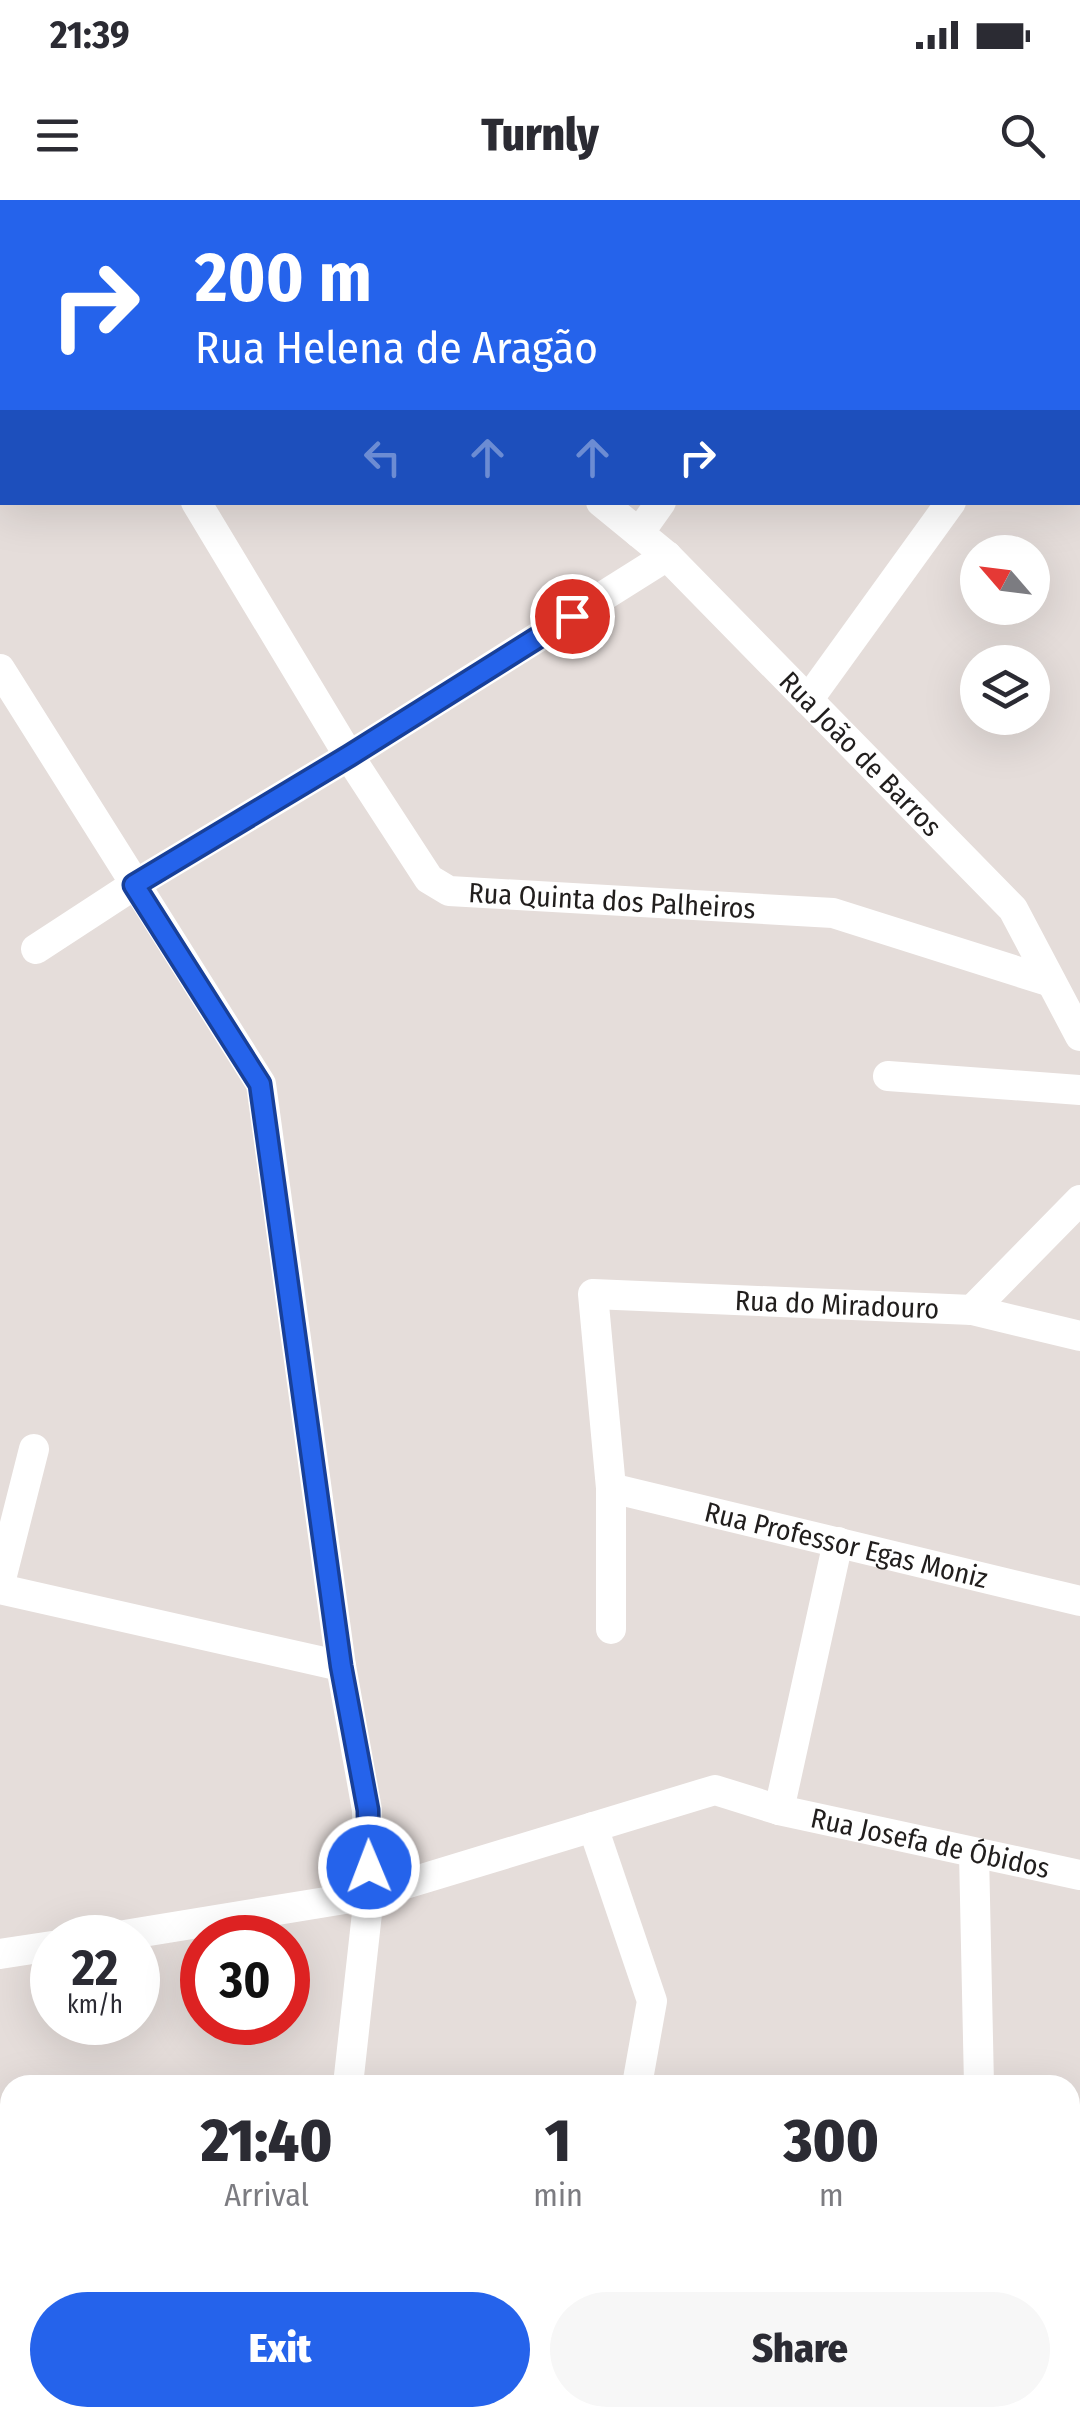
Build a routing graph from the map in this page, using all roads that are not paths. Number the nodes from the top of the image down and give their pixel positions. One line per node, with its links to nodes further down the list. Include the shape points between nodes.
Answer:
1 (198, 505): 9 (street, Rua Quinta dos Palheiros)
2 (606, 505): 5 (street, Rua João de Barros)
3 (659, 505): 5 (street)
4 (949, 505): 8 (street)
5 (640, 533): 6 (street, Rua João de Barros)
6 (667, 556): 8 (street, Rua João de Barros); 9 (street)
7 (0, 669): 10 (street)
8 (808, 700): 12 (street, Rua João de Barros, via 1013,909)
9 (349, 756): 10 (street); 12 (street, Rua Quinta dos Palheiros, via 429,879 448,891 833,913)
10 (134, 885): 11 (street); 25 (street, via 260,1084)
11 (36, 950)
12 (1051, 982): 13 (street, Rua João de Barros)
13 (1080, 1036)
14 (888, 1076): 15 (street)
15 (1080, 1090)
16 (1080, 1200): 17 (street)
17 (972, 1310): 18 (street, Rua do Miradouro); 20 (street, Rua do Miradouro, via 593,1294)
18 (1080, 1336)
19 (34, 1449): 22 (street)
20 (611, 1488): 21 (street, Rua Professor Egas Moniz); 24 (street)
21 (838, 1542): 23 (street, Rua Professor Egas Moniz); 26 (street)
22 (0, 1586): 25 (street)
23 (1080, 1601)
24 (611, 1630)
25 (341, 1666): 30 (street, via 368,1810)
26 (778, 1810): 27 (street, Rua Josefa de Óbidos, via 715,1790); 28 (street, Rua Josefa de Óbidos)
27 (593, 1828): 30 (street, Rua Josefa de Óbidos); 35 (street, via 652,2001)
28 (974, 1852): 29 (street, Rua Josefa de Óbidos); 36 (street)
29 (1080, 1875)
30 (369, 1895): 31 (street, Rua Josefa de Óbidos); 34 (street)
31 (160, 1929)
32 (30, 1949): 33 (street)
33 (0, 1954)
34 (354, 2075)
35 (639, 2075)
36 (979, 2075)

